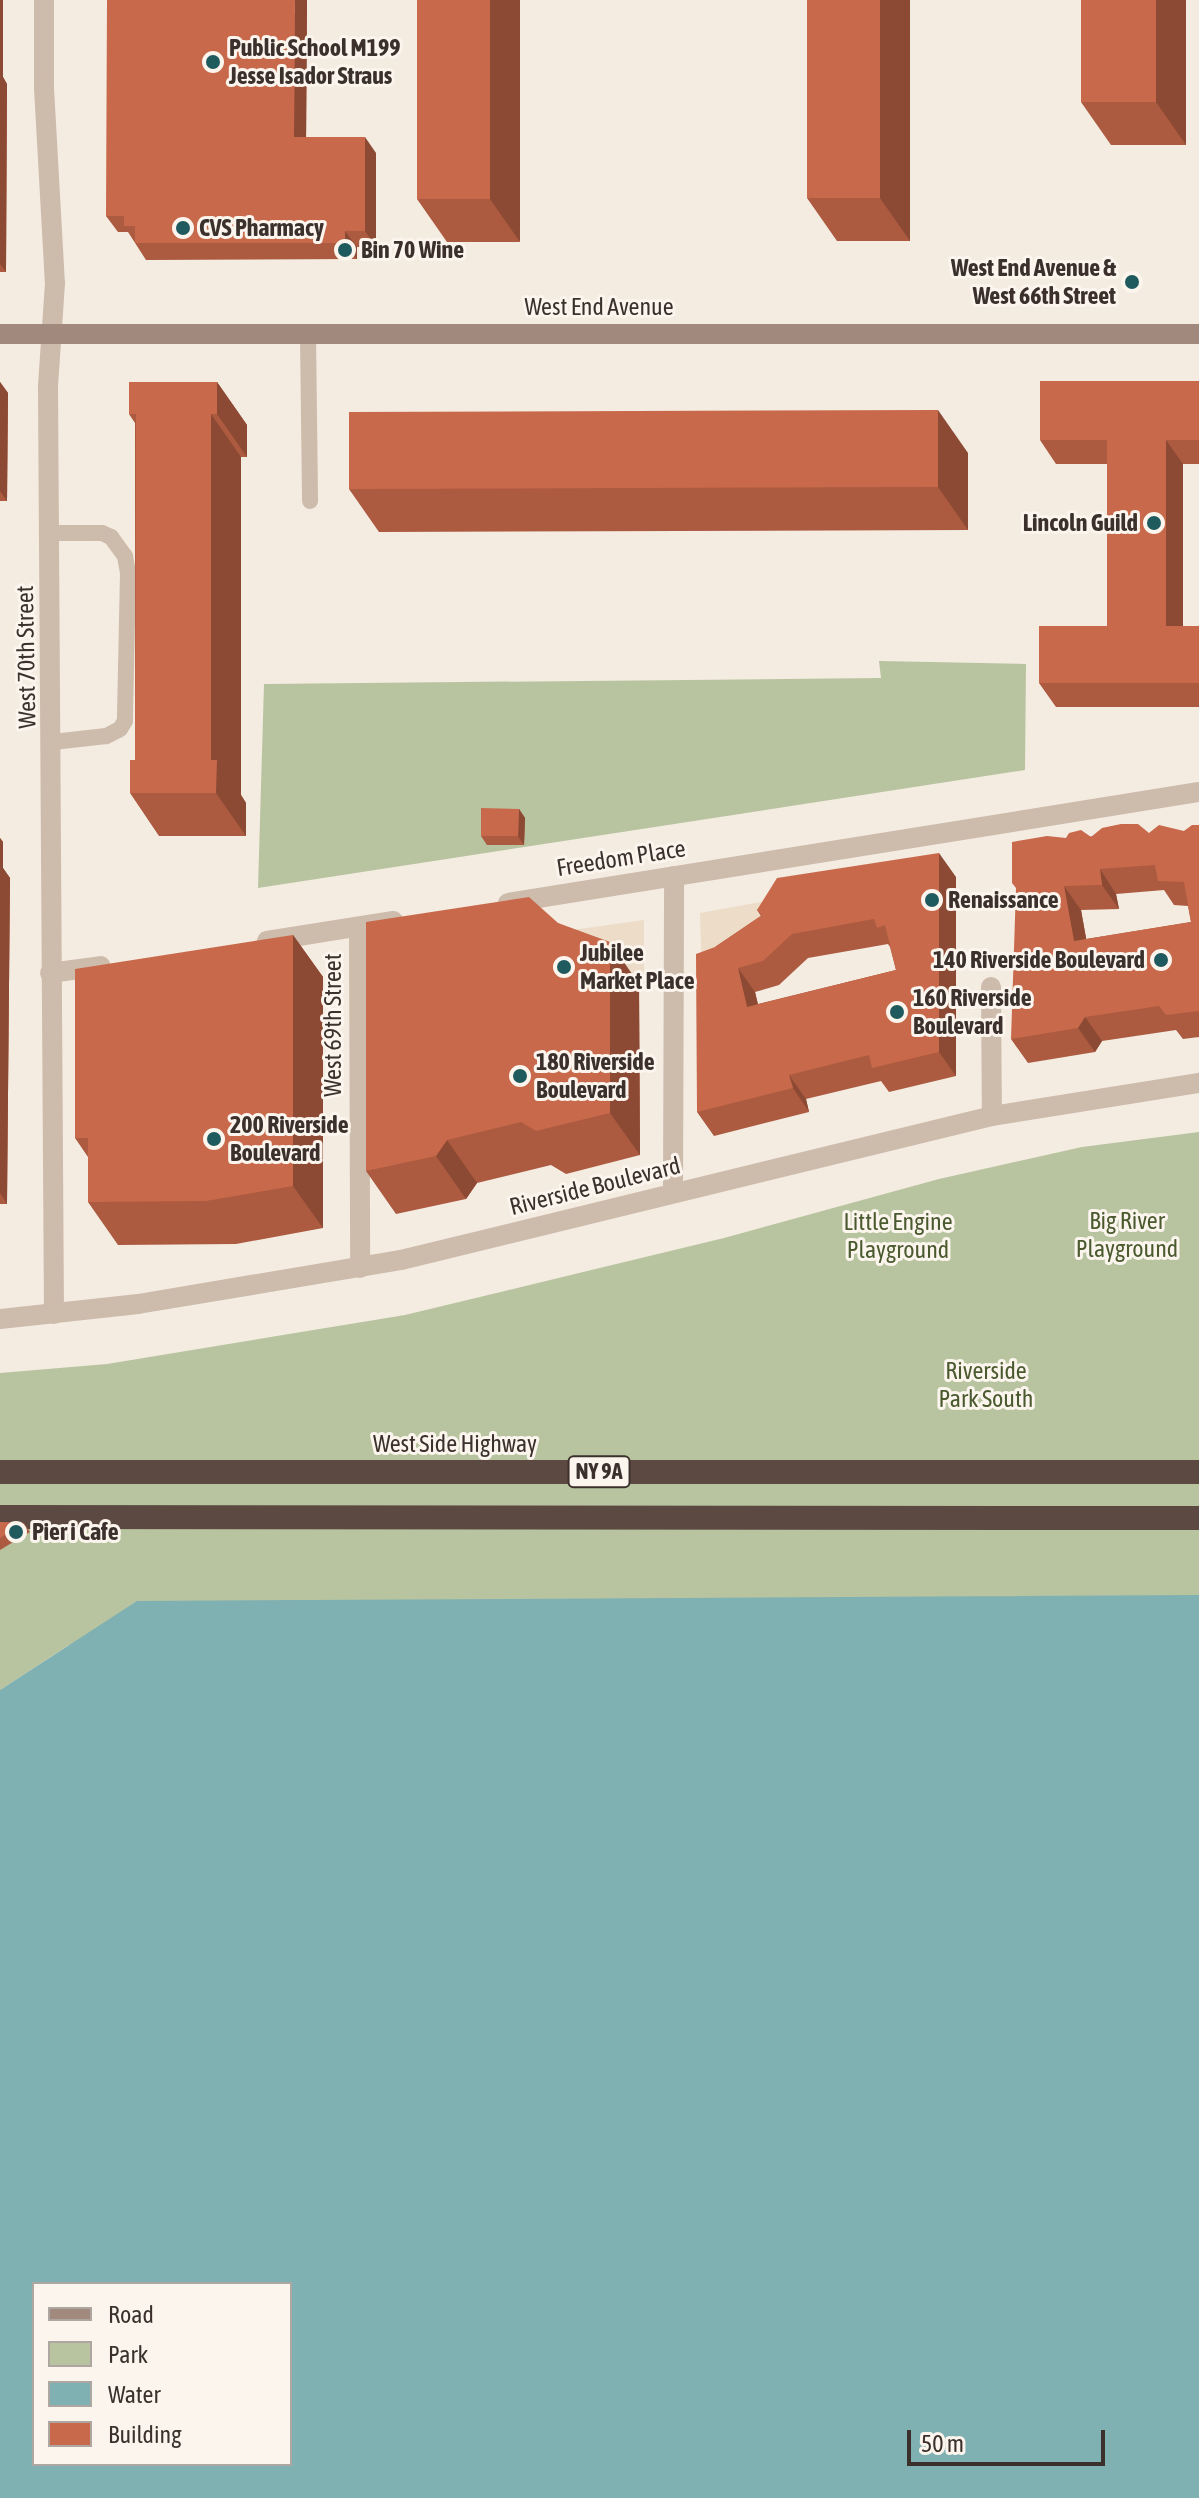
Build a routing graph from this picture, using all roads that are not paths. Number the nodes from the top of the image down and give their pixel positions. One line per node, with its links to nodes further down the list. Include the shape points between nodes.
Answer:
1 (44, 0): 2 (street, West 70th Street)
2 (54, 333): 3 (main road, West End Avenue); 4 (main road, West End Avenue); 7 (street, West 70th Street, via 48,387)
3 (0, 334)
4 (308, 334): 5 (main road, West End Avenue); 6 (lane)
5 (1199, 334)
6 (310, 501)
7 (51, 533): 8 (street, West 70th Street); 8 (lane, via 111,537 125,556 128,573 125,721 106,736)
8 (53, 742): 16 (street, West 70th Street)
9 (1199, 792): 10 (street, Freedom Place)
10 (674, 876): 11 (street, Freedom Place); 20 (street)
11 (485, 907)
12 (406, 919): 13 (street)
13 (359, 927): 14 (street); 21 (street, West 69th Street)
14 (252, 943)
15 (117, 963): 16 (street)
16 (50, 973): 22 (street, West 70th Street)
17 (991, 987): 19 (street)
18 (1199, 1083): 19 (street, Riverside Boulevard)
19 (992, 1116): 20 (street, Riverside Boulevard)
20 (673, 1193): 21 (street, Riverside Boulevard)
21 (360, 1268): 22 (street, Riverside Boulevard)
22 (54, 1314): 23 (street, Riverside Boulevard)
23 (0, 1319)
24 (0, 1472): 25 (highway, West Side Highway / NY 9A)
25 (1199, 1472)
26 (0, 1517): 27 (highway, NY 9A)
27 (1199, 1518)

